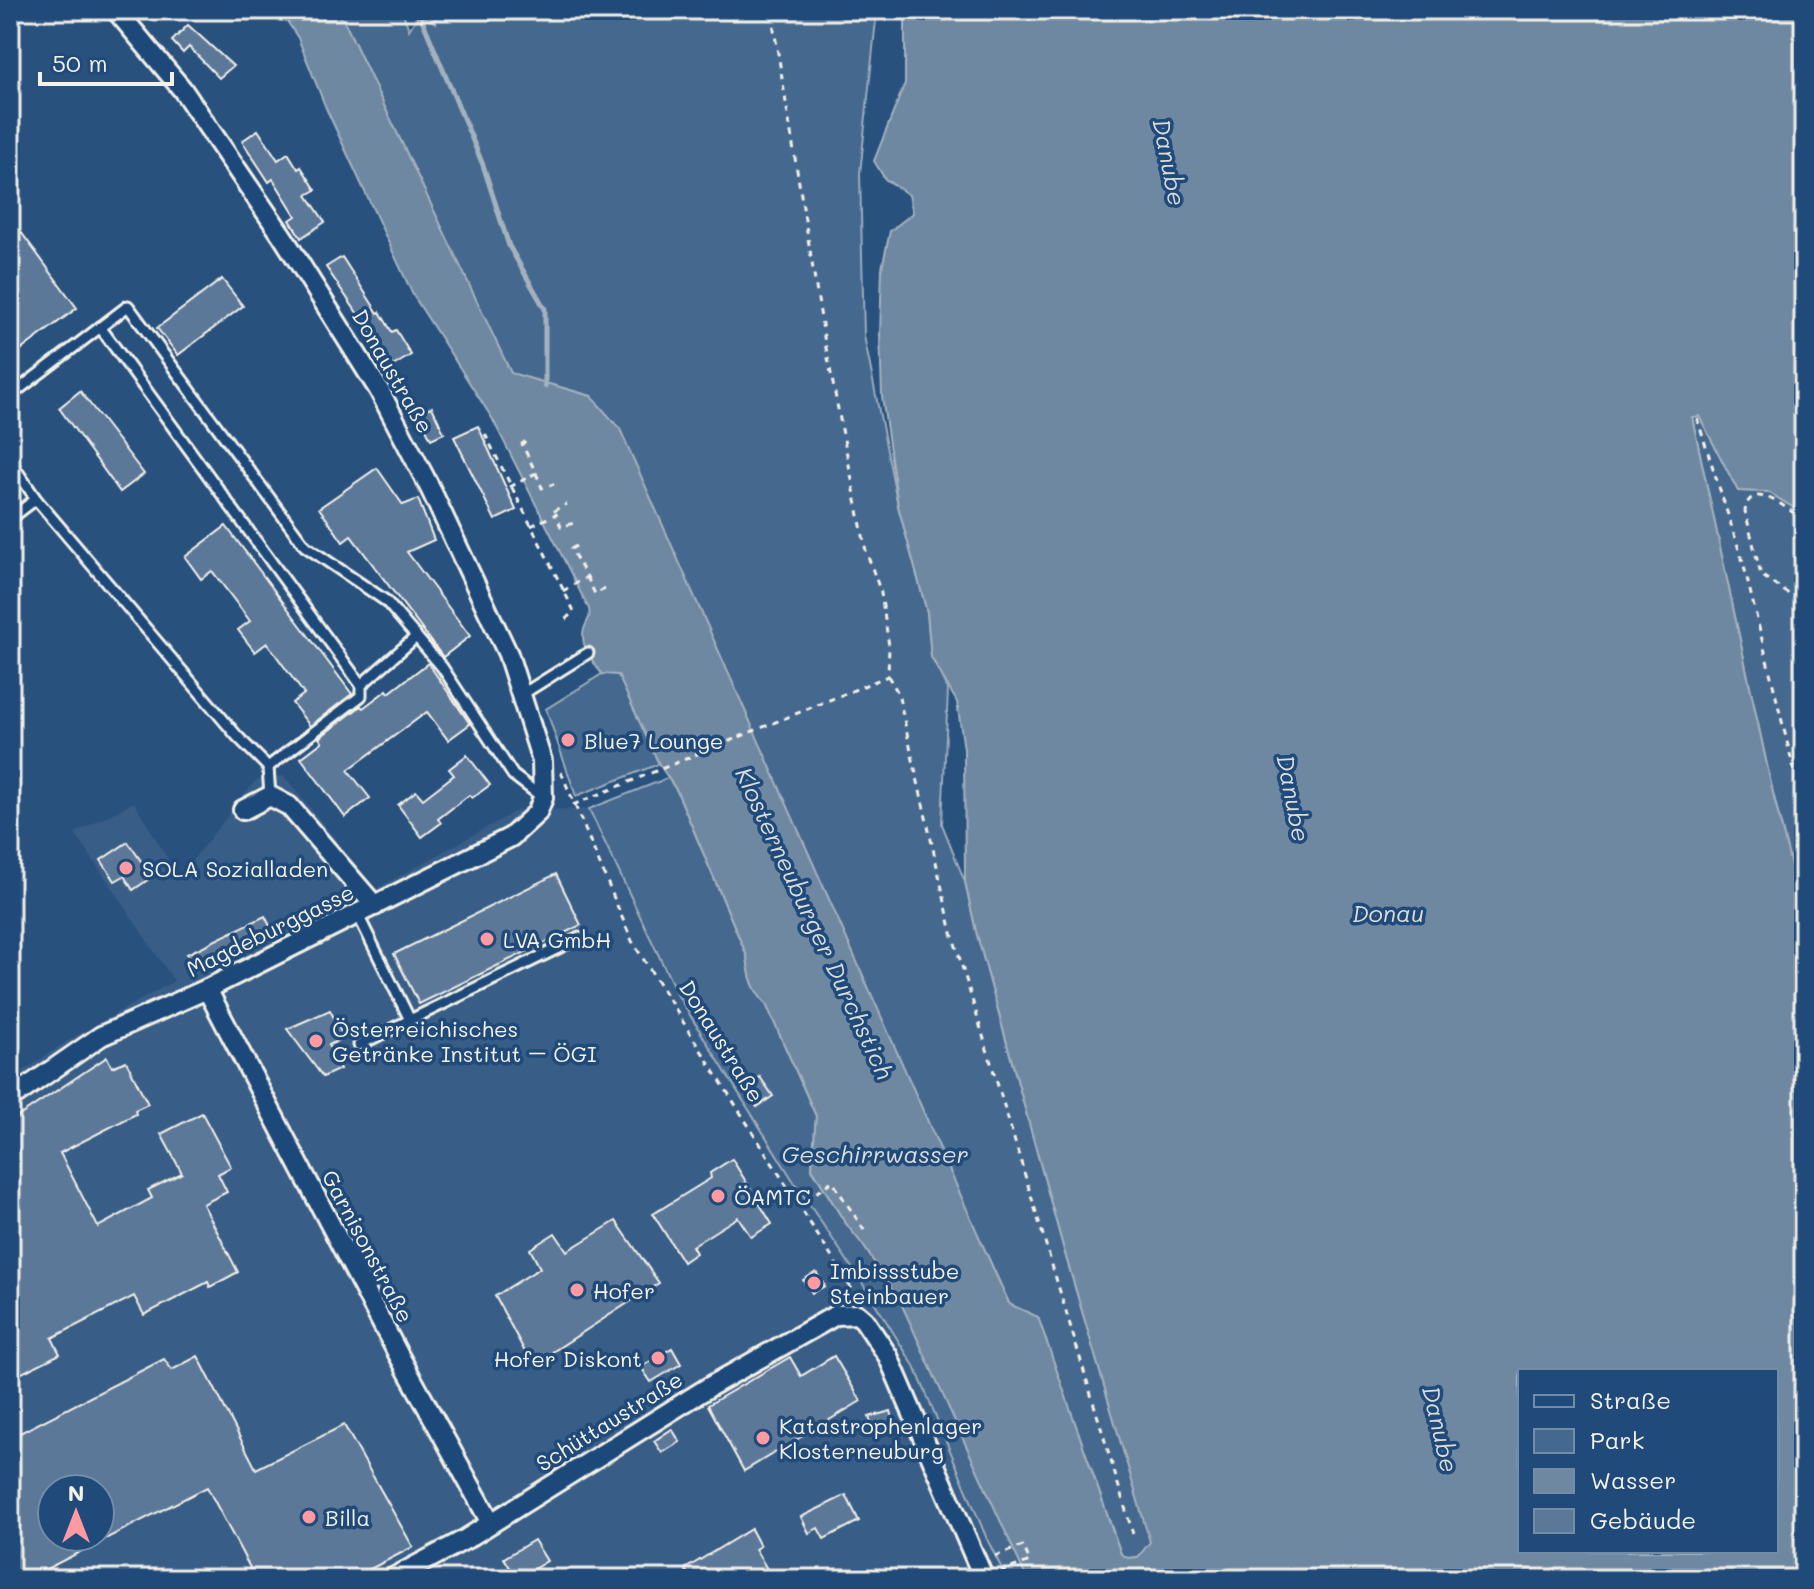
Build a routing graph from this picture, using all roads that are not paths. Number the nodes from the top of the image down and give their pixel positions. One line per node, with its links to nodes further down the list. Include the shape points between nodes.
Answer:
1 (116, 10): 10 (street, Donaustraße, via 182,89 379,390 508,654)
2 (100, 327): 3 (lane); 7 (lane, via 128,306 305,546 386,601); 9 (lane)
3 (10, 396)
4 (10, 461): 5 (lane)
5 (36, 499): 6 (lane); 11 (lane)
6 (10, 519)
7 (416, 637): 9 (lane); 13 (lane, via 442,667 513,775)
8 (588, 653): 10 (lane)
9 (361, 685): 11 (lane, via 361,696)
10 (521, 695): 13 (street, Donaustraße, via 542,761)
11 (268, 767): 12 (lane)
12 (270, 796): 14 (street); 15 (street, via 289,806)
13 (543, 798): 15 (street, Magdeburggasse, via 537,813 511,837)
14 (243, 810)
15 (375, 906): 16 (street, Magdeburggasse)
16 (358, 915): 18 (street, Magdeburggasse); 19 (lane)
17 (579, 938): 19 (lane)
18 (207, 989): 21 (street, Magdeburggasse, via 101,1036); 22 (street, Garnisonstraße)
19 (410, 1020): 20 (lane)
20 (359, 1045)
21 (10, 1099)
22 (491, 1523): 23 (street, Schüttaustraße, via 709,1387 836,1315 857,1314 877,1338 906,1395); 24 (street, Schüttaustraße)
23 (990, 1576)
24 (391, 1579)

